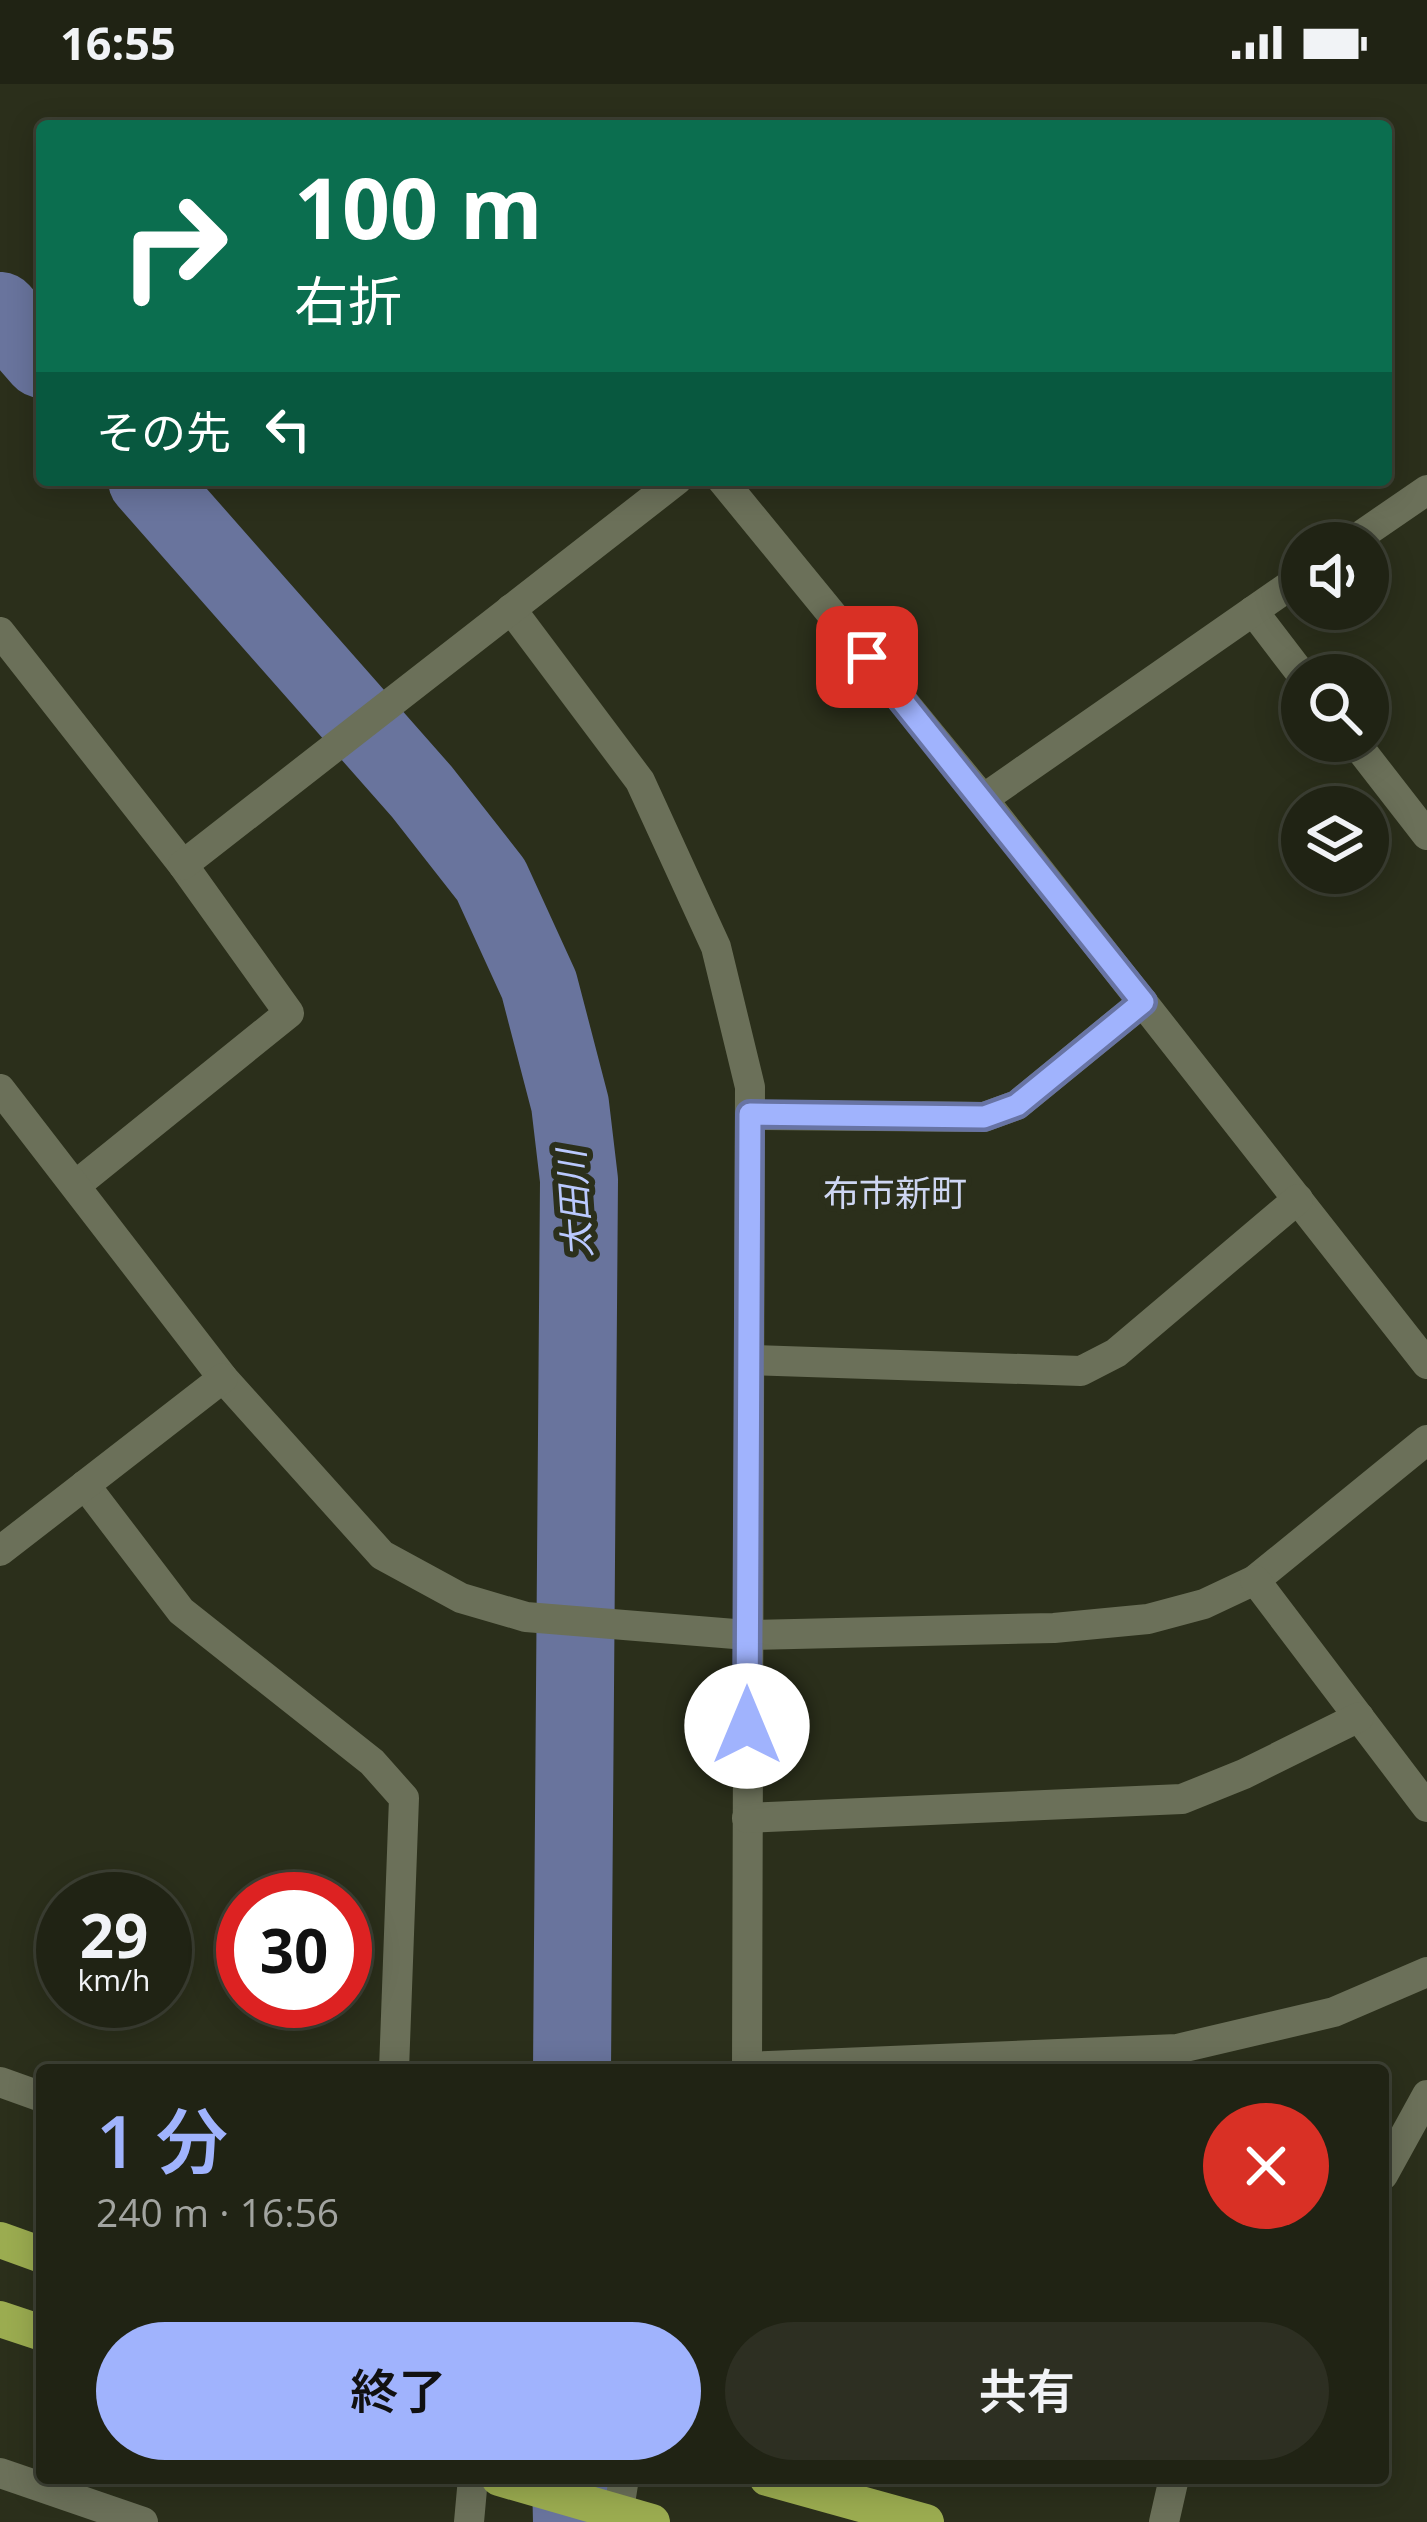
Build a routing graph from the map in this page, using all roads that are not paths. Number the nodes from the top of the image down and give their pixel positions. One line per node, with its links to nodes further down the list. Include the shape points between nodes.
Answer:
1 (669, 486): 6 (street)
2 (727, 486): 11 (street)
3 (1427, 490): 4 (street)
4 (1381, 522)
5 (1281, 591): 7 (street)
6 (512, 609): 13 (street); 16 (street, via 640,781 716,947)
7 (1252, 611): 9 (street); 11 (street)
8 (0, 632): 13 (street)
9 (1286, 654)
10 (1370, 762): 12 (street)
11 (983, 799): 14 (street)
12 (1427, 835)
13 (183, 865): 17 (street, via 289,1013)
14 (1143, 1002): 16 (street, via 1017,1105 984,1117); 18 (street)
15 (0, 1089): 17 (street)
16 (750, 1114): 19 (street)
17 (76, 1185): 21 (street)
18 (1298, 1199): 19 (street, via 1116,1353 1081,1371); 20 (street)
19 (751, 1360): 26 (street)
20 (1427, 1364)
21 (223, 1378): 23 (street); 26 (street, via 382,1555 460,1598 526,1617)
22 (1427, 1440): 25 (street)
23 (85, 1485): 24 (street); 31 (street, via 182,1611 372,1762 404,1798)
24 (0, 1551)
25 (1255, 1580): 26 (street, via 1148,1619); 27 (street)
26 (748, 1635): 29 (street)
27 (1359, 1717): 28 (street); 29 (street, via 1182,1799)
28 (1427, 1807)
29 (747, 1818): 32 (street)
30 (1427, 1972): 33 (street, via 1334,2012 1177,2049)
31 (394, 2064)
32 (747, 2064)
33 (838, 2064)
34 (0, 2082): 35 (street)
35 (36, 2095)
36 (1427, 2095): 37 (street)
37 (1389, 2164)
38 (0, 2240): 39 (highway)
39 (36, 2252)
40 (0, 2319): 41 (highway)
41 (36, 2331)
42 (0, 2473): 48 (street)
43 (472, 2484): 49 (street)
44 (520, 2484): 51 (highway)
45 (623, 2484): 50 (street)
46 (789, 2484): 52 (highway)
47 (1173, 2484): 53 (street)
48 (143, 2522)
49 (469, 2522)
50 (617, 2522)
51 (652, 2522)
52 (926, 2522)
53 (1164, 2522)

